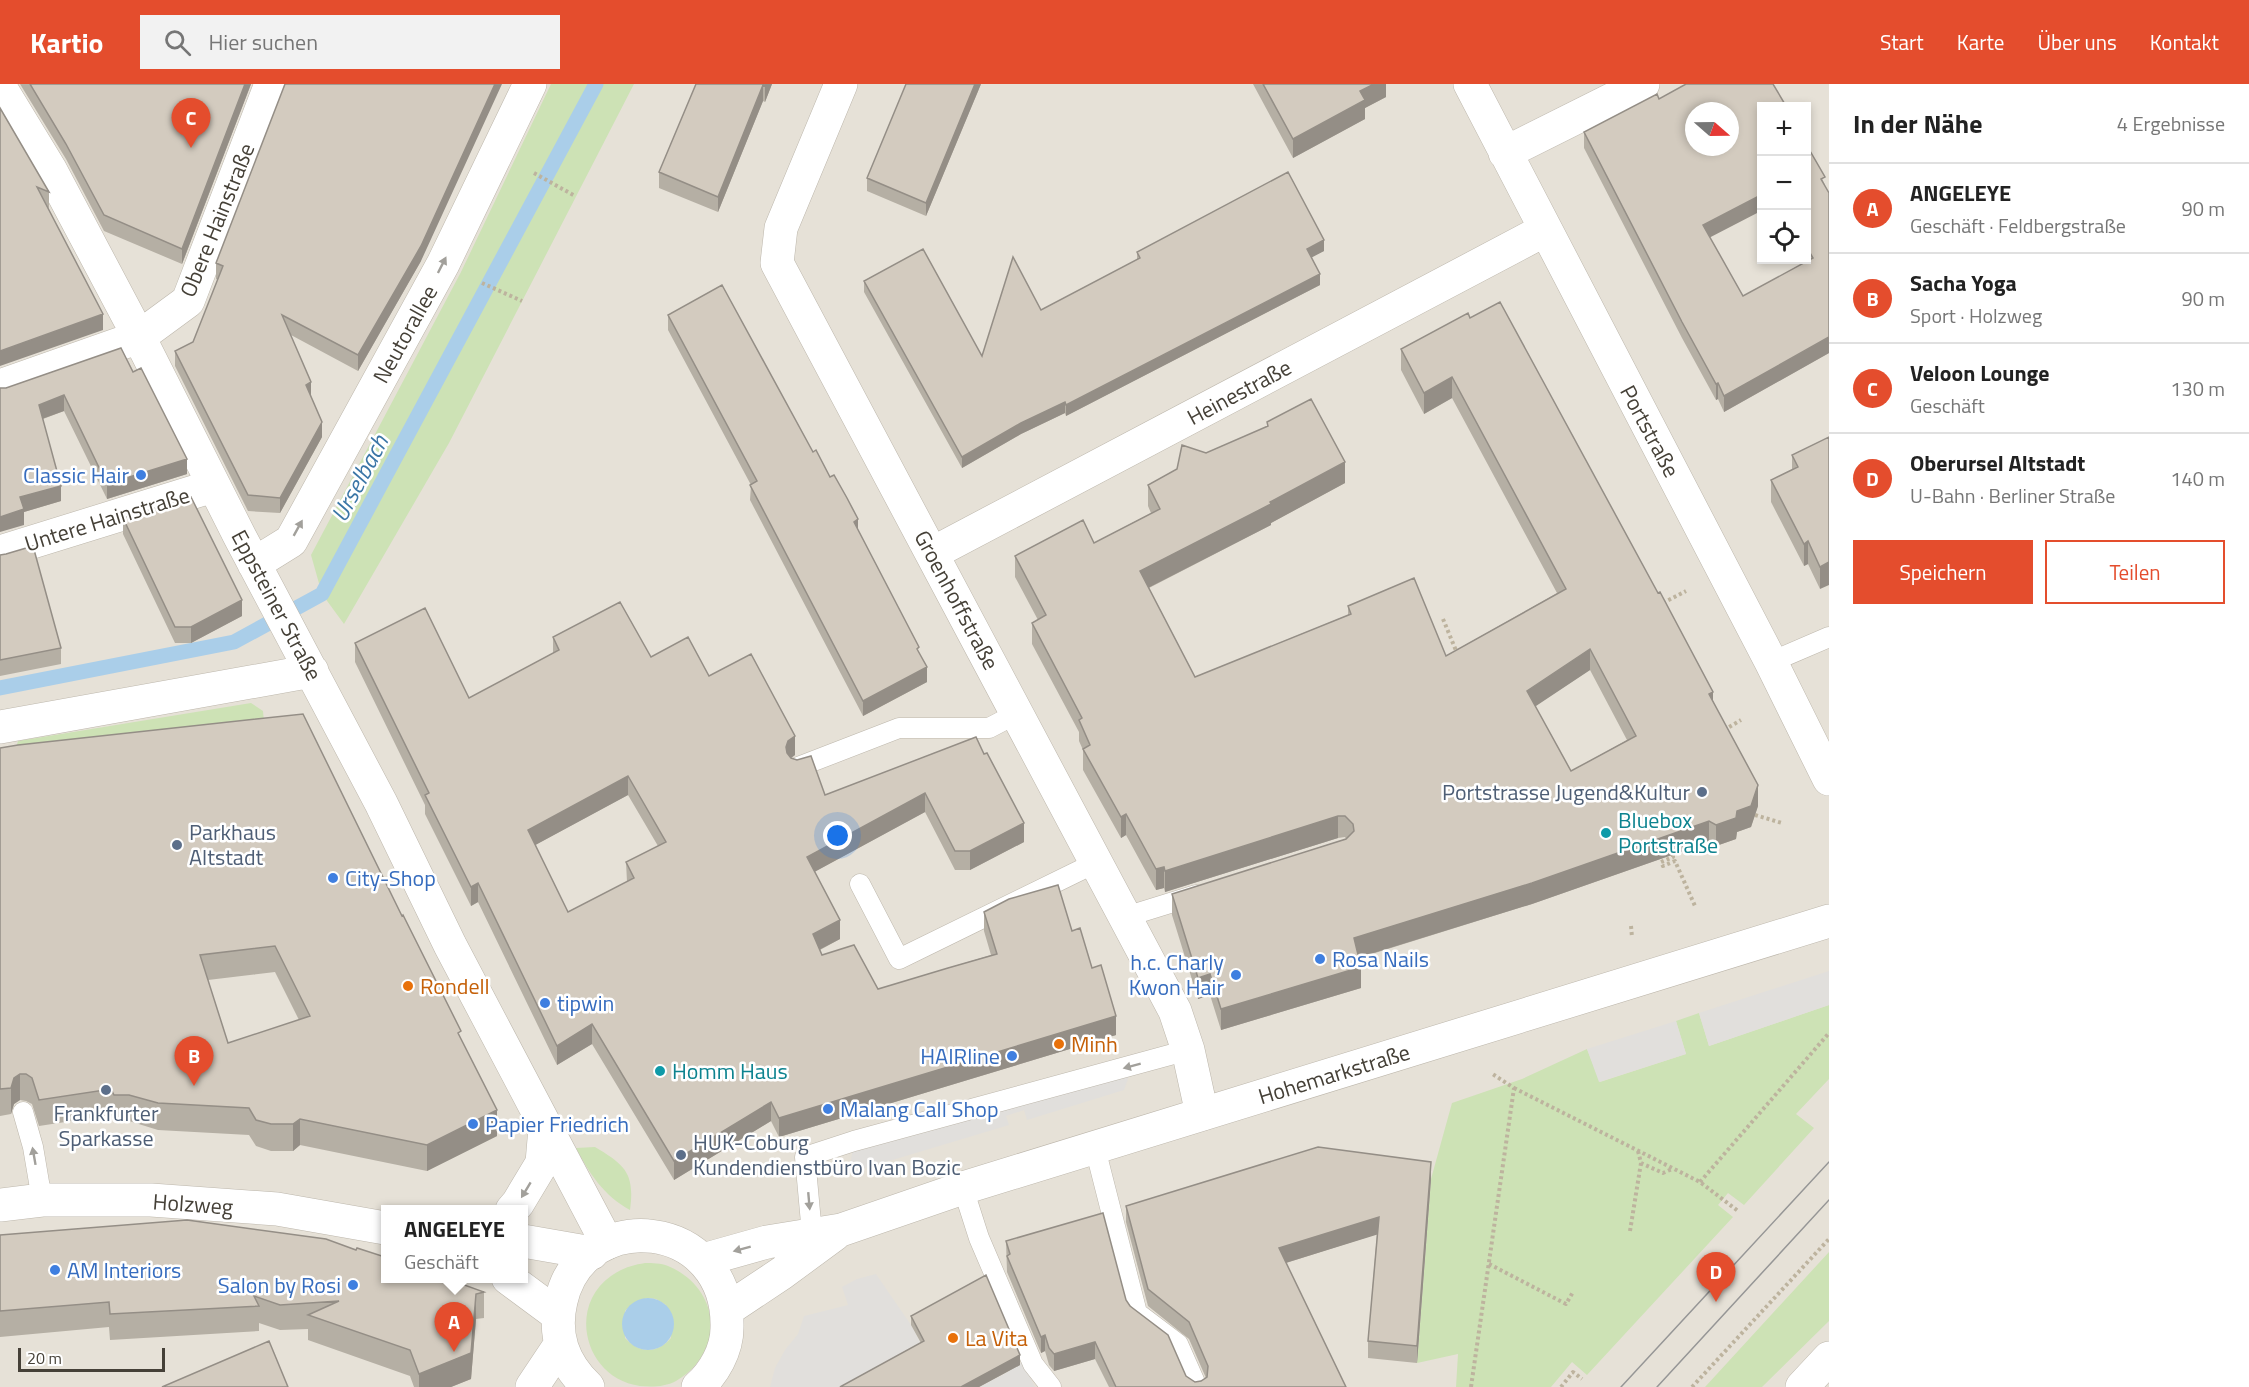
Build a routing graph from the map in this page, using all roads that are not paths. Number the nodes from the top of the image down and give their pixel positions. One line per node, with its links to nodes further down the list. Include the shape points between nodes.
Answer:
1 (270, 84): 9 (street, Obere Hainstraße, via 188,301)
2 (530, 84): 14 (street, Neutorallee, one-way to 2, via 291,541 443,264)
3 (841, 84): 13 (street, Groenhoffstraße, via 781,228 777,263)
4 (1470, 84): 7 (street, Portstraße)
5 (1643, 84): 7 (street)
6 (0, 87): 9 (street, Eppsteiner Straße, via 50,169)
7 (1505, 153): 8 (street, Portstraße)
8 (1545, 230): 13 (street, Heinestraße); 16 (street, Portstraße)
9 (139, 337): 10 (street, Obere Hainstraße); 11 (street, Eppsteiner Straße)
10 (0, 386)
11 (213, 486): 12 (street, Untere Hainstraße); 14 (street, Eppsteiner Straße)
12 (0, 552)
13 (933, 553): 18 (street, Groenhoffstraße)
14 (254, 564): 17 (street, Eppsteiner Straße)
15 (1829, 637): 16 (lane)
16 (1771, 662): 21 (street, Portstraße)
17 (312, 671): 19 (street); 30 (street, Eppsteiner Straße)
18 (1016, 714): 20 (lane, via 989,728 899,728); 22 (street, Groenhoffstraße)
19 (0, 727)
20 (798, 767)
21 (1829, 779)
22 (1095, 863): 23 (lane, via 899,959); 25 (street, Groenhoffstraße)
23 (860, 884)
24 (1216, 889): 25 (lane)
25 (1125, 917): 27 (street, Groenhoffstraße, via 1174,1011)
26 (1829, 921): 29 (street, Hohemarkstraße)
27 (1188, 1050): 29 (street, Groenhoffstraße); 37 (lane, one-way to 37, via 805,1157)
28 (23, 1112): 33 (lane, one-way to 28)
29 (1202, 1114): 31 (street, Hohemarkstraße)
30 (545, 1128): 35 (street, one-way to 35, via 542,1163); 39 (street, Eppsteiner Straße)
31 (1095, 1148): 32 (street, Hohemarkstraße); 49 (lane, via 1137,1313 1178,1344)
32 (963, 1188): 37 (street, Hohemarkstraße); 48 (lane, via 979,1238 1033,1364)
33 (42, 1200): 34 (street, Holzweg); 36 (street, Holzweg, via 151,1200 277,1209)
34 (0, 1205)
35 (516, 1205)
36 (381, 1227)
37 (826, 1232): 40 (street, one-way to 40, via 767,1242); 42 (street, via 782,1273)
38 (528, 1241): 39 (street)
39 (599, 1248): 40 (street, via 627,1236 648,1235 687,1247); 43 (street, via 574,1270 563,1290)
40 (703, 1260): 42 (street, via 720,1283)
41 (513, 1283): 43 (street)
42 (728, 1309): 47 (street, via 727,1337 718,1364)
43 (559, 1330): 45 (street); 46 (street, via 568,1363)
44 (1829, 1358): 50 (street)
45 (532, 1387)
46 (588, 1387)
47 (698, 1387)
48 (1051, 1387)
49 (1197, 1387)
50 (1802, 1387)

